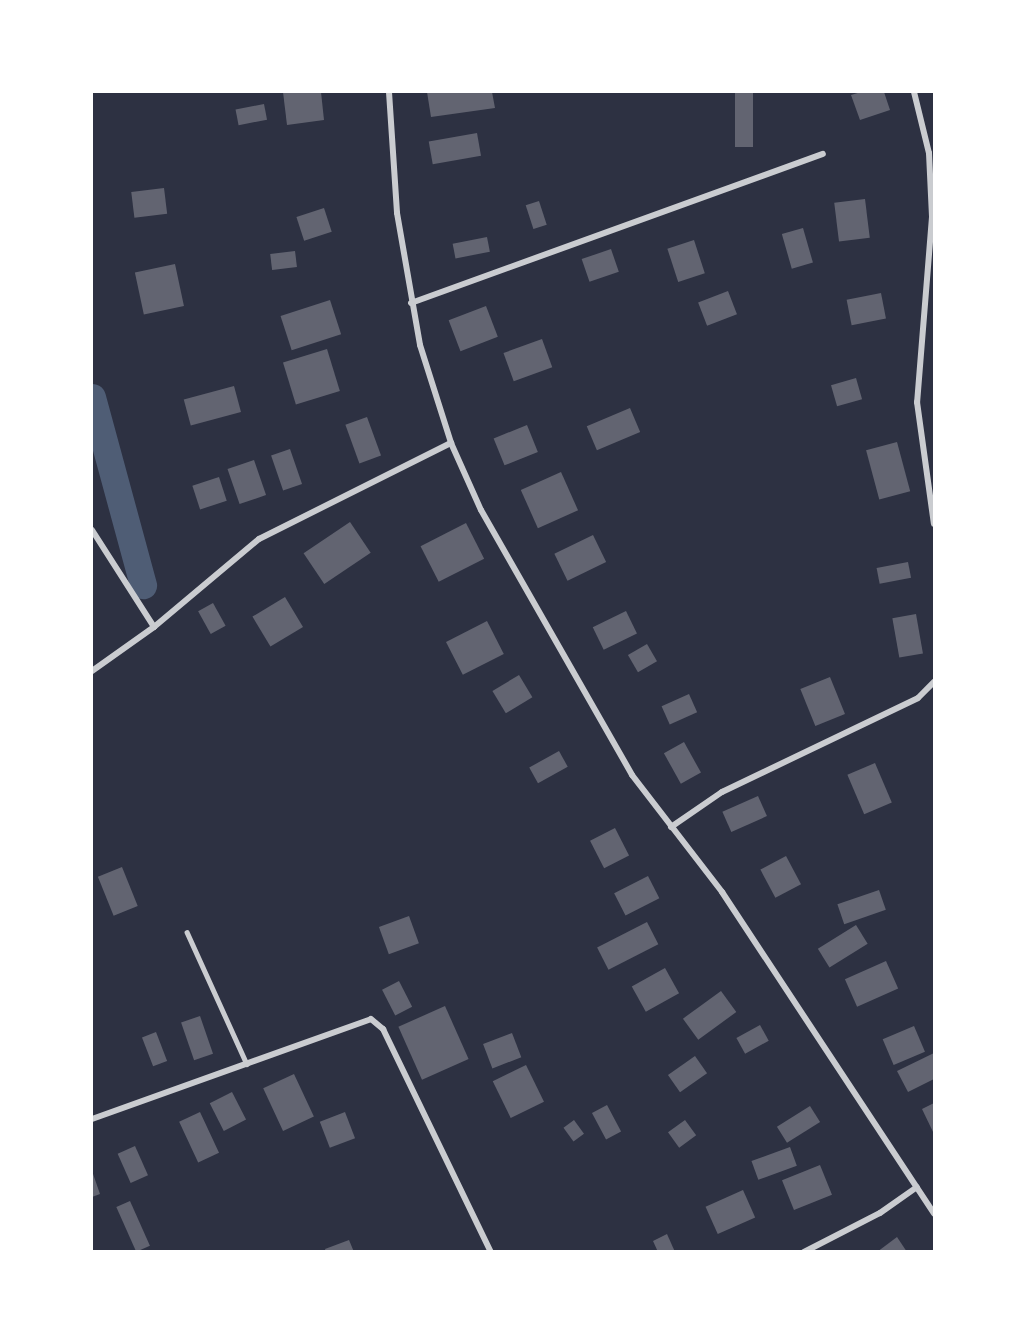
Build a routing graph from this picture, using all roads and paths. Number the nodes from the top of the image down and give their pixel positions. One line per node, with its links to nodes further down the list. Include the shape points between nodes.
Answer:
1 (389, 92): 4 (street, via 397,213)
2 (914, 92): 6 (street, via 930,153 932,217 917,402)
3 (823, 154): 4 (street)
4 (411, 303): 5 (street)
5 (451, 443): 8 (street, via 259,539); 11 (street, via 522,587 632,775)
6 (934, 524)
7 (92, 530): 8 (street)
8 (154, 627): 9 (street)
9 (92, 671)
10 (934, 682): 11 (street, via 918,698 722,792)
11 (671, 827): 15 (street, via 722,892)
12 (188, 932): 13 (lane)
13 (248, 1064): 14 (street); 17 (street, via 371,1018 383,1029)
14 (92, 1119)
15 (917, 1187): 16 (street); 18 (street, via 880,1213)
16 (934, 1213)
17 (491, 1251)
18 (804, 1251)

